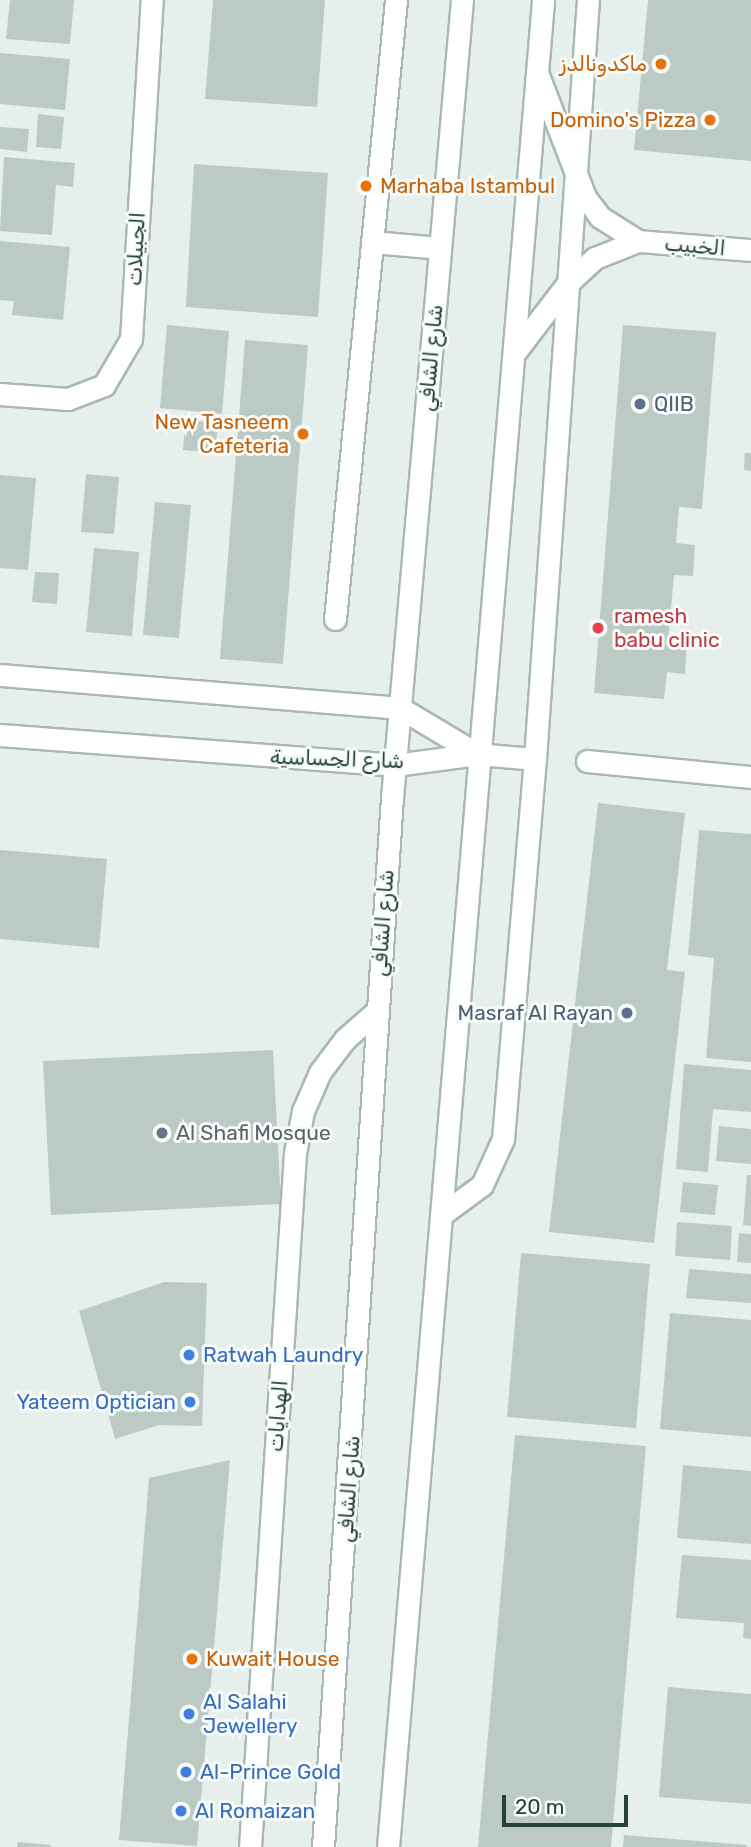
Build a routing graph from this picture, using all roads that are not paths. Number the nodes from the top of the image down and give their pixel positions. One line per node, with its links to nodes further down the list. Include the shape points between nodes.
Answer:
1 (152, 0): 14 (main road, الجبيلات, via 131,339 104,385 68,399)
2 (396, 0): 9 (main road)
3 (462, 0): 10 (main road, شارع الشافي)
4 (543, 0): 6 (main road)
5 (588, 0): 7 (main road)
6 (538, 75): 7 (main road); 13 (main road)
7 (576, 170): 8 (main road, via 600,217); 12 (main road)
8 (638, 241): 11 (main road, الخبيب); 12 (main road, via 595,258)
9 (372, 242): 10 (main road); 15 (main road)
10 (440, 248): 17 (main road, شارع الشافي)
11 (751, 250)
12 (568, 283): 13 (main road); 20 (main road)
13 (515, 352): 19 (main road)
14 (0, 394)
15 (335, 619)
16 (0, 675): 17 (main road)
17 (400, 708): 19 (main road); 22 (main road, شارع الشافي)
18 (0, 734): 22 (main road, شارع الجساسية)
19 (477, 754): 20 (main road); 22 (main road, شارع الجساسية); 25 (main road)
20 (536, 759): 25 (main road, via 503,1139 482,1185)
21 (587, 761): 23 (main road)
22 (395, 765): 24 (main road, شارع الشافي)
23 (751, 778)
24 (377, 1011): 26 (main road, الهدايات, via 345,1039 320,1072 303,1111 295,1153); 27 (main road, شارع الشافي)
25 (441, 1215): 28 (main road)
26 (250, 1847)
27 (323, 1847)
28 (388, 1847)

